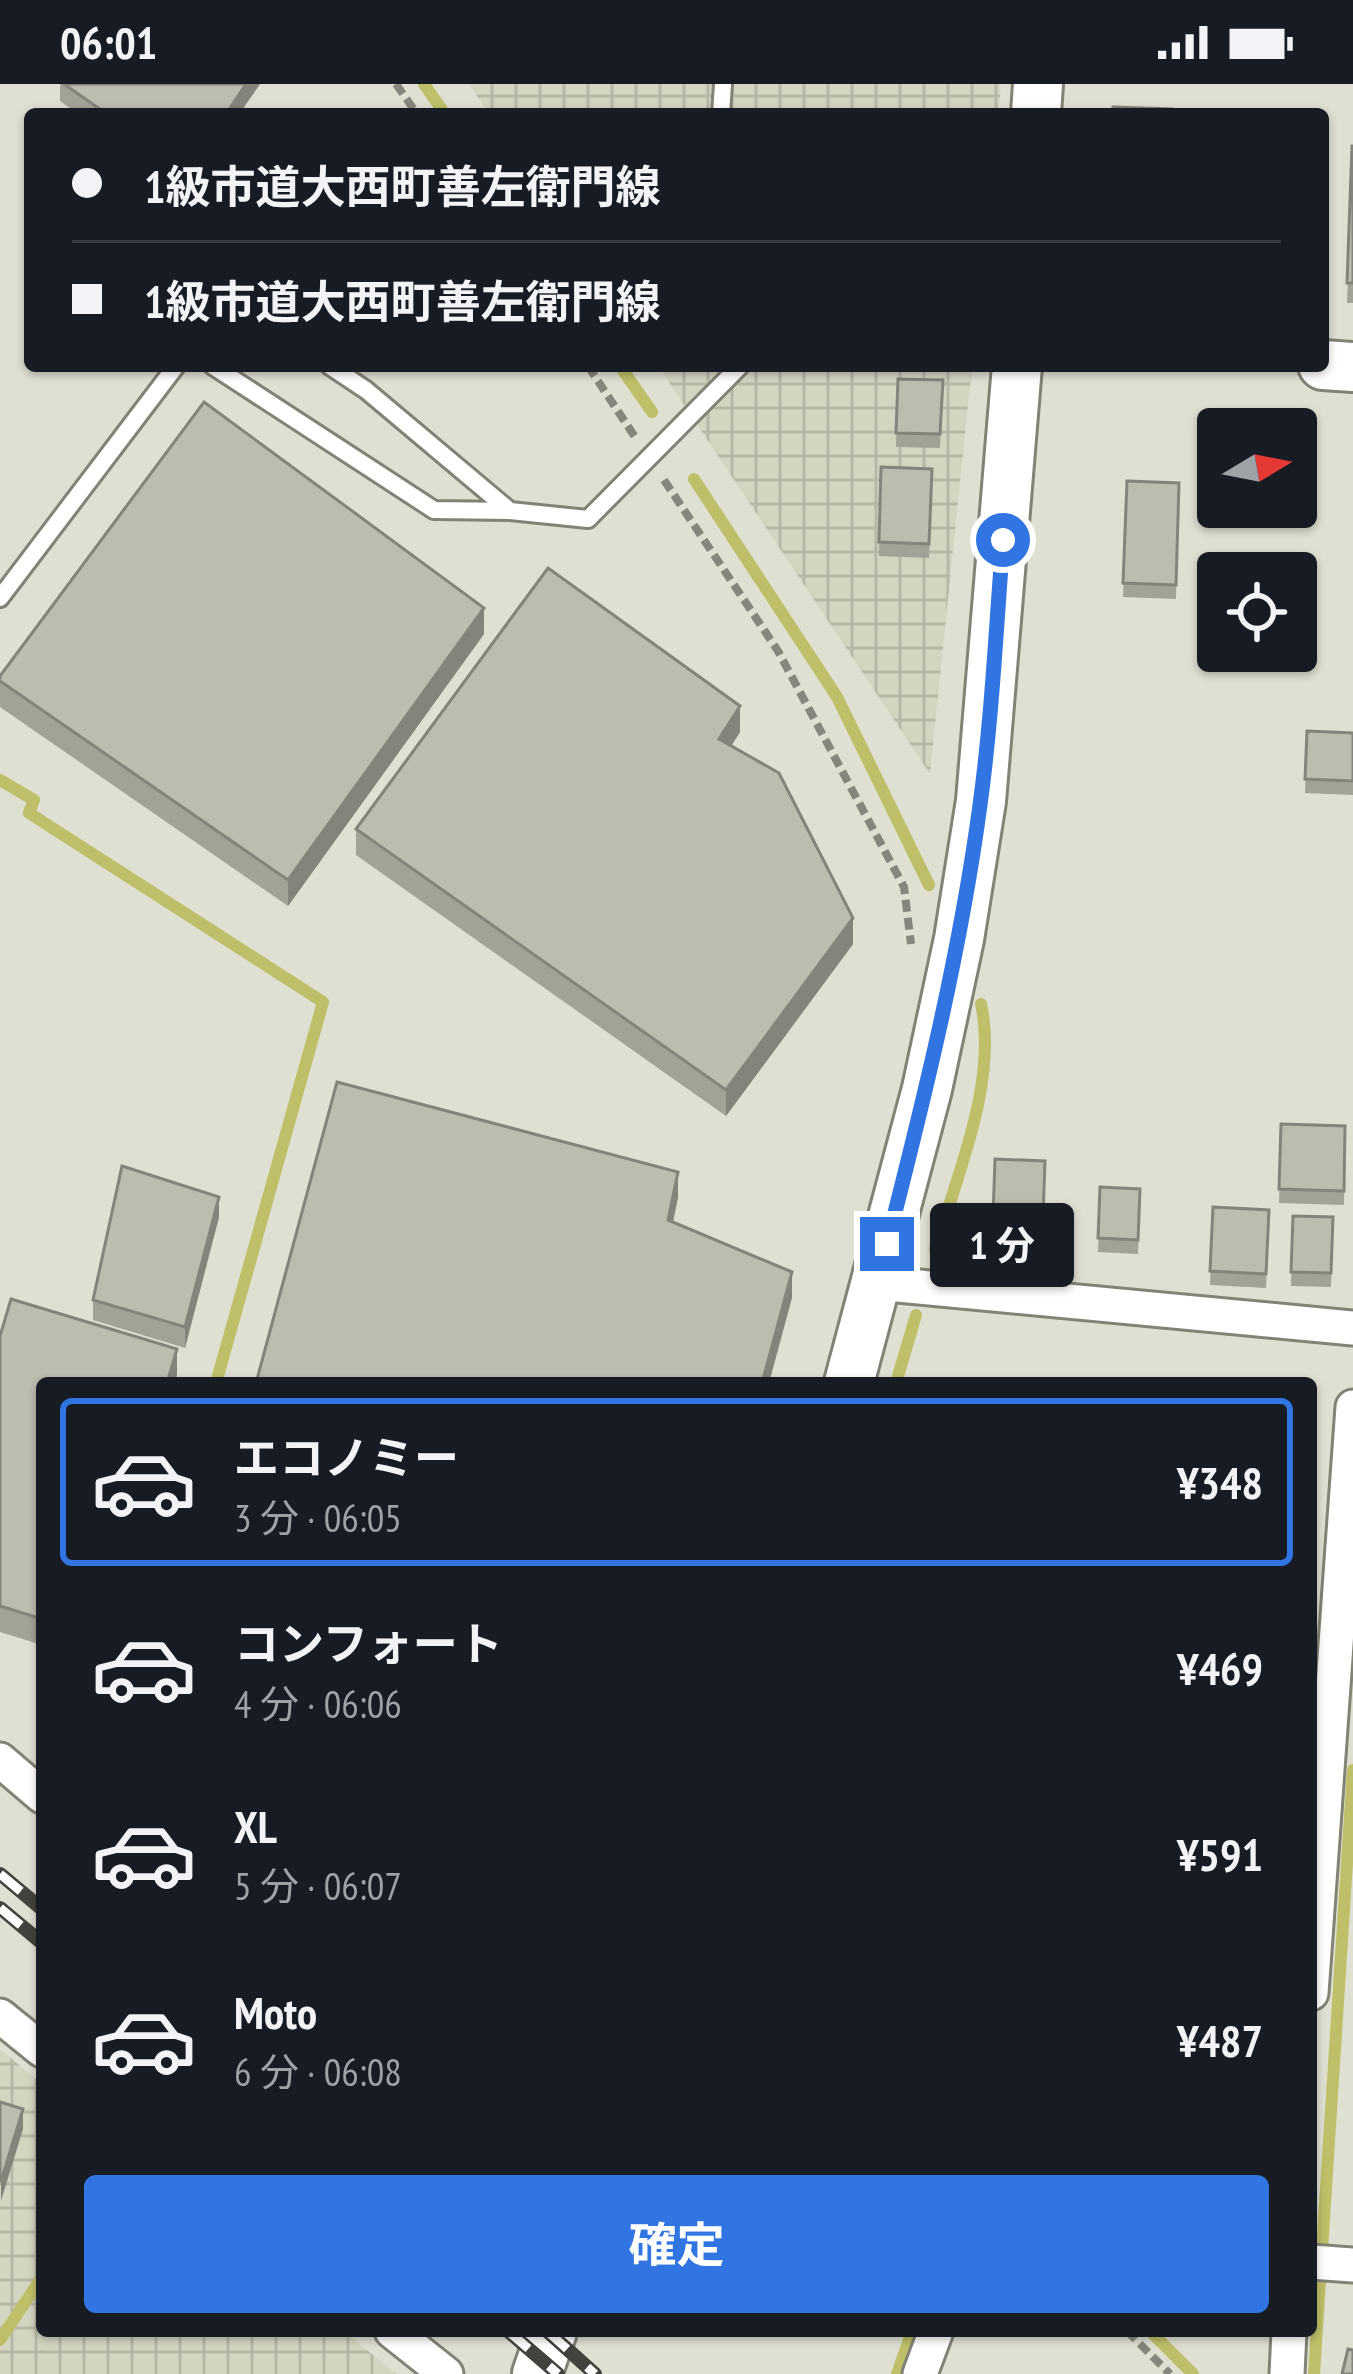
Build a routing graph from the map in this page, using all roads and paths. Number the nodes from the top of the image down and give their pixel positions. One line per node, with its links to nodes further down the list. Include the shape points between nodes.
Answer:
1 (171, 372): 10 (lane)
2 (222, 372): 9 (lane, via 434,510)
3 (339, 372): 9 (lane)
4 (592, 372): 7 (path)
5 (734, 372): 9 (lane, via 588,519)
6 (1017, 372): 12 (street, via 981,801 932,1067)
7 (639, 442)
8 (651, 461): 11 (path, via 778,651 904,886)
9 (511, 511)
10 (0, 598)
11 (913, 963)
12 (877, 1283): 13 (street); 14 (street)
13 (1353, 1328)
14 (851, 1377)
15 (1353, 1407): 16 (street)
16 (1349, 1525): 19 (street)
17 (0, 1760): 18 (street)
18 (36, 1791)
19 (1317, 1919)
20 (0, 2016): 21 (street)
21 (36, 2045)
22 (1317, 2262): 23 (street)
23 (1353, 2265)
24 (400, 2337): 29 (street)
25 (550, 2337): 30 (street)
26 (934, 2337): 31 (street)
27 (1133, 2337): 32 (path)
28 (1289, 2337): 33 (street)
29 (446, 2374)
30 (537, 2374)
31 (920, 2374)
32 (1170, 2374)
33 (1287, 2374)

